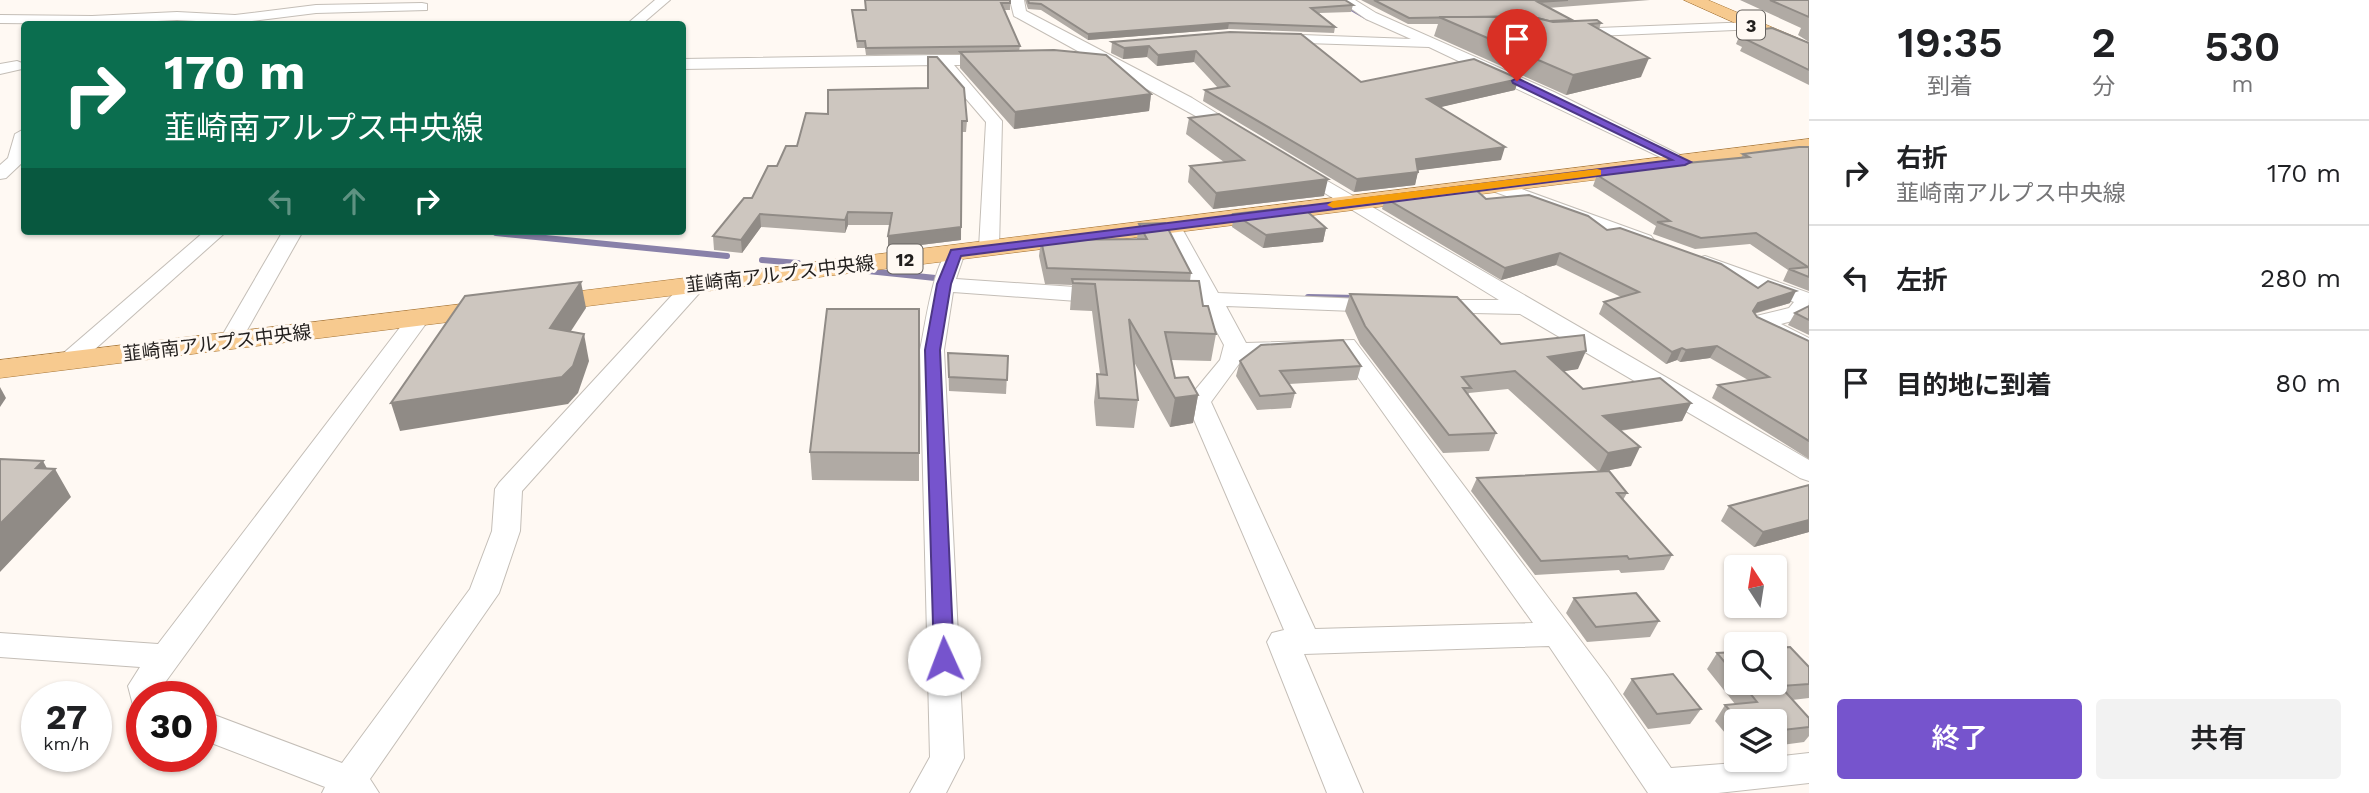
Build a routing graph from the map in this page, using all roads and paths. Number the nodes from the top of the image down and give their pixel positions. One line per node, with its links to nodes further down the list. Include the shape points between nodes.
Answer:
1 (663, 0): 10 (street)
2 (1017, 0): 16 (street, via 1019,13 1083,48)
3 (1346, 0): 14 (street)
4 (1693, 0): 11 (main road, 3)
5 (103, 2): 8 (street)
6 (424, 4): 8 (street, via 316,9 235,19 177,16); 9 (street)
7 (0, 19): 8 (street)
8 (83, 21)
9 (414, 21)
10 (638, 21)
11 (1753, 26): 12 (street); 15 (main road, 3)
12 (1560, 33)
13 (1256, 37): 14 (street)
14 (1430, 40): 27 (street)
15 (1809, 50)
16 (1106, 52): 17 (street); 24 (street)
17 (1065, 59)
18 (941, 60): 19 (street); 20 (street); 34 (street, via 994,121)
19 (1010, 60)
20 (686, 64)
21 (21, 65): 22 (street)
22 (0, 69)
23 (21, 144): 28 (street, via 16,160)
24 (1258, 145)
25 (1809, 146): 27 (main road, 韮崎南アルプス中央線 / 12)
26 (1282, 159): 30 (street)
27 (1685, 162): 29 (main road, 韮崎南アルプス中央線 / 12)
28 (0, 174)
29 (1494, 185): 30 (main road, 韮崎南アルプス中央線 / 12); 35 (street)
30 (1352, 202): 31 (main road, 韮崎南アルプス中央線 / 12); 41 (street)
31 (1170, 225): 34 (main road, 韮崎南アルプス中央線 / 12); 39 (street)
32 (211, 235): 46 (street)
33 (291, 235): 43 (street)
34 (989, 248): 37 (main road, 韮崎南アルプス中央線 / 12)
35 (1665, 248)
36 (1691, 257): 40 (street)
37 (948, 274): 38 (main road, 韮崎南アルプス中央線 / 12); 39 (street, via 1062,295); 58 (street, via 932,350 947,758)
38 (695, 284): 42 (main road, 韮崎南アルプス中央線 / 12); 57 (street, via 509,489 506,531 484,593)
39 (1209, 296): 41 (street); 45 (street)
40 (1809, 300): 44 (street, via 1797,313 1760,322)
41 (1517, 307): 48 (street)
42 (419, 318): 43 (main road, 韮崎南アルプス中央線 / 12); 52 (street)
43 (230, 341): 46 (main road, 韮崎南アルプス中央線 / 12)
44 (1809, 347)
45 (1236, 351): 49 (street, via 1346,345); 50 (street, via 1198,401)
46 (67, 362): 47 (main road, 韮崎南アルプス中央線 / 12)
47 (0, 369)
48 (1809, 472)
49 (1558, 634): 50 (street); 56 (street)
50 (1305, 642): 59 (street, via 1283,642)
51 (0, 645): 52 (street)
52 (166, 657): 53 (street)
53 (149, 681)
54 (217, 731): 57 (street)
55 (1809, 768): 56 (street)
56 (1665, 788)
57 (349, 789)
58 (929, 793)
59 (1345, 793)

